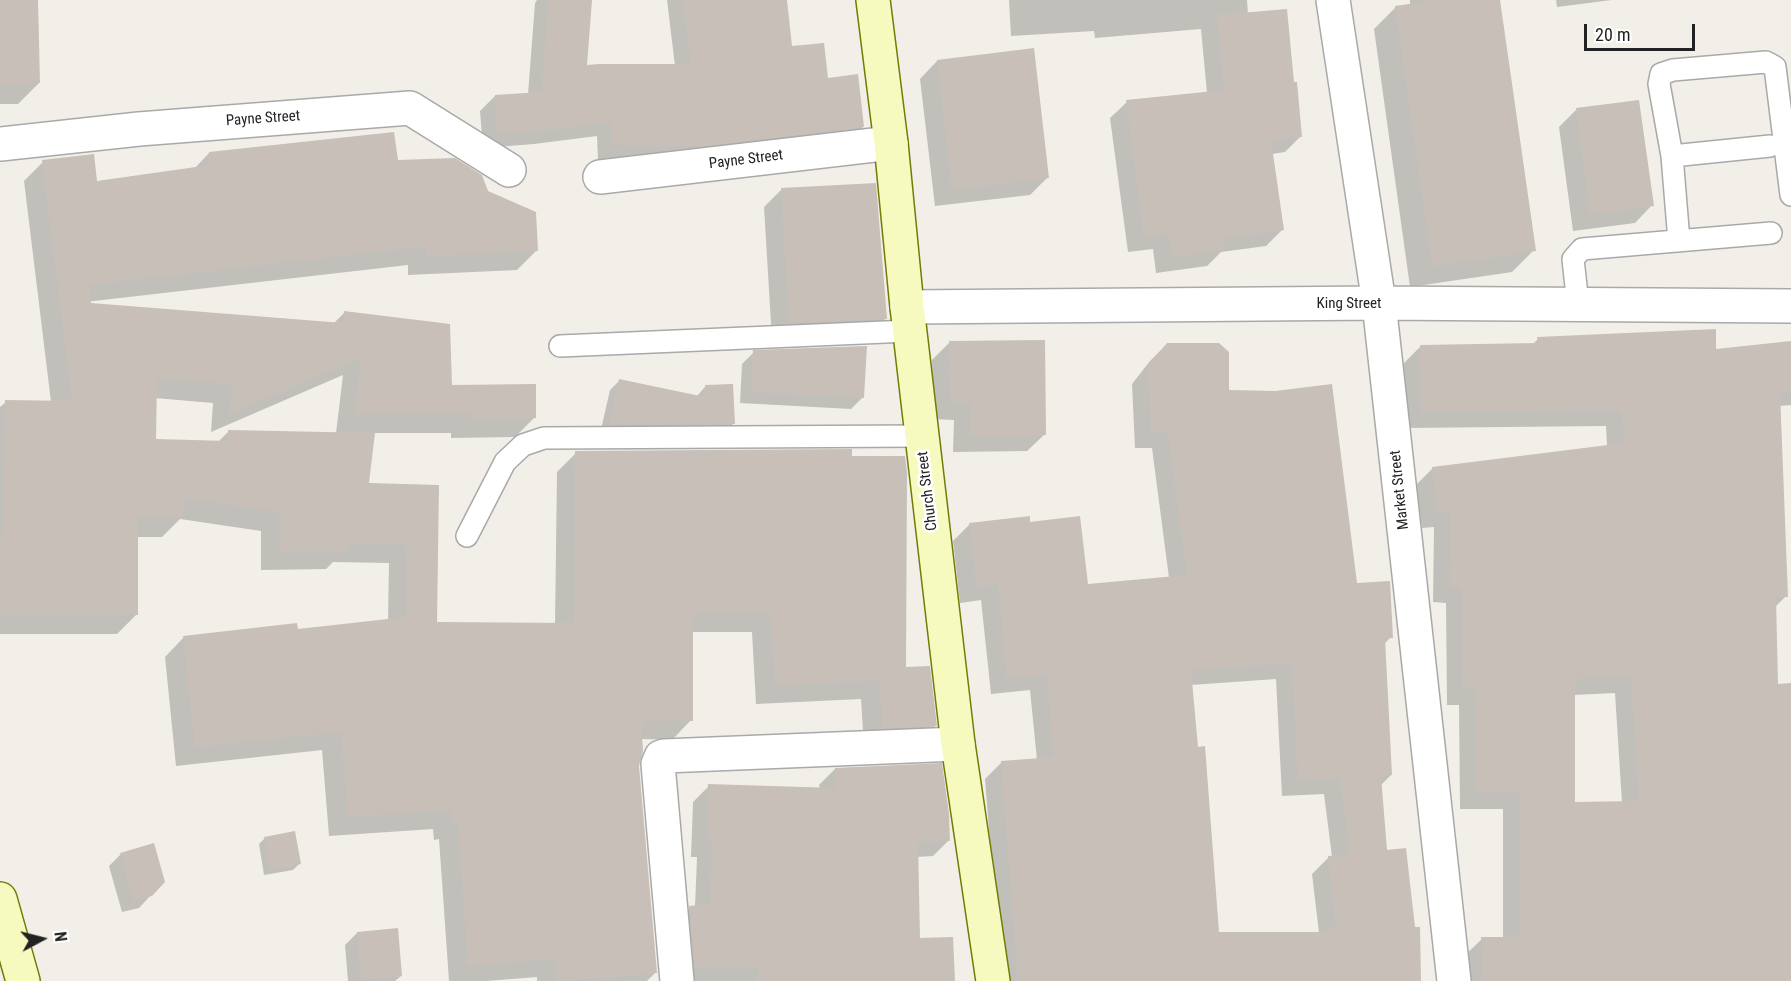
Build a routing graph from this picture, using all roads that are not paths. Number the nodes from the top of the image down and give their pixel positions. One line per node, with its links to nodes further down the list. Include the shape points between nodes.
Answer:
1 (873, 0): 3 (street, Church Street)
2 (1333, 0): 12 (street, Market Street)
3 (891, 143): 8 (street, Payne Street); 15 (street, Church Street)
4 (0, 144): 7 (street, Payne Street, via 410,108)
5 (1770, 146): 6 (lane)
6 (1672, 156): 9 (lane, via 1659,84 1661,74 1766,62 1775,68); 11 (lane)
7 (509, 170)
8 (600, 177)
9 (1791, 195)
10 (1771, 233): 11 (lane)
11 (1679, 241): 13 (lane, via 1582,249 1573,259)
12 (1379, 303): 13 (street, King Street); 15 (street, King Street); 24 (street, Market Street)
13 (1578, 305): 14 (street, King Street)
14 (1791, 306)
15 (908, 319): 16 (lane); 17 (street, Church Street)
16 (560, 346)
17 (922, 436): 18 (lane, via 544,438 523,445 505,462); 19 (street, Church Street)
18 (467, 536)
19 (958, 744): 22 (street, via 661,757 658,764); 23 (street, Church Street)
20 (0, 899): 21 (street)
21 (23, 981)
22 (677, 981)
23 (993, 981)
24 (1454, 981)

